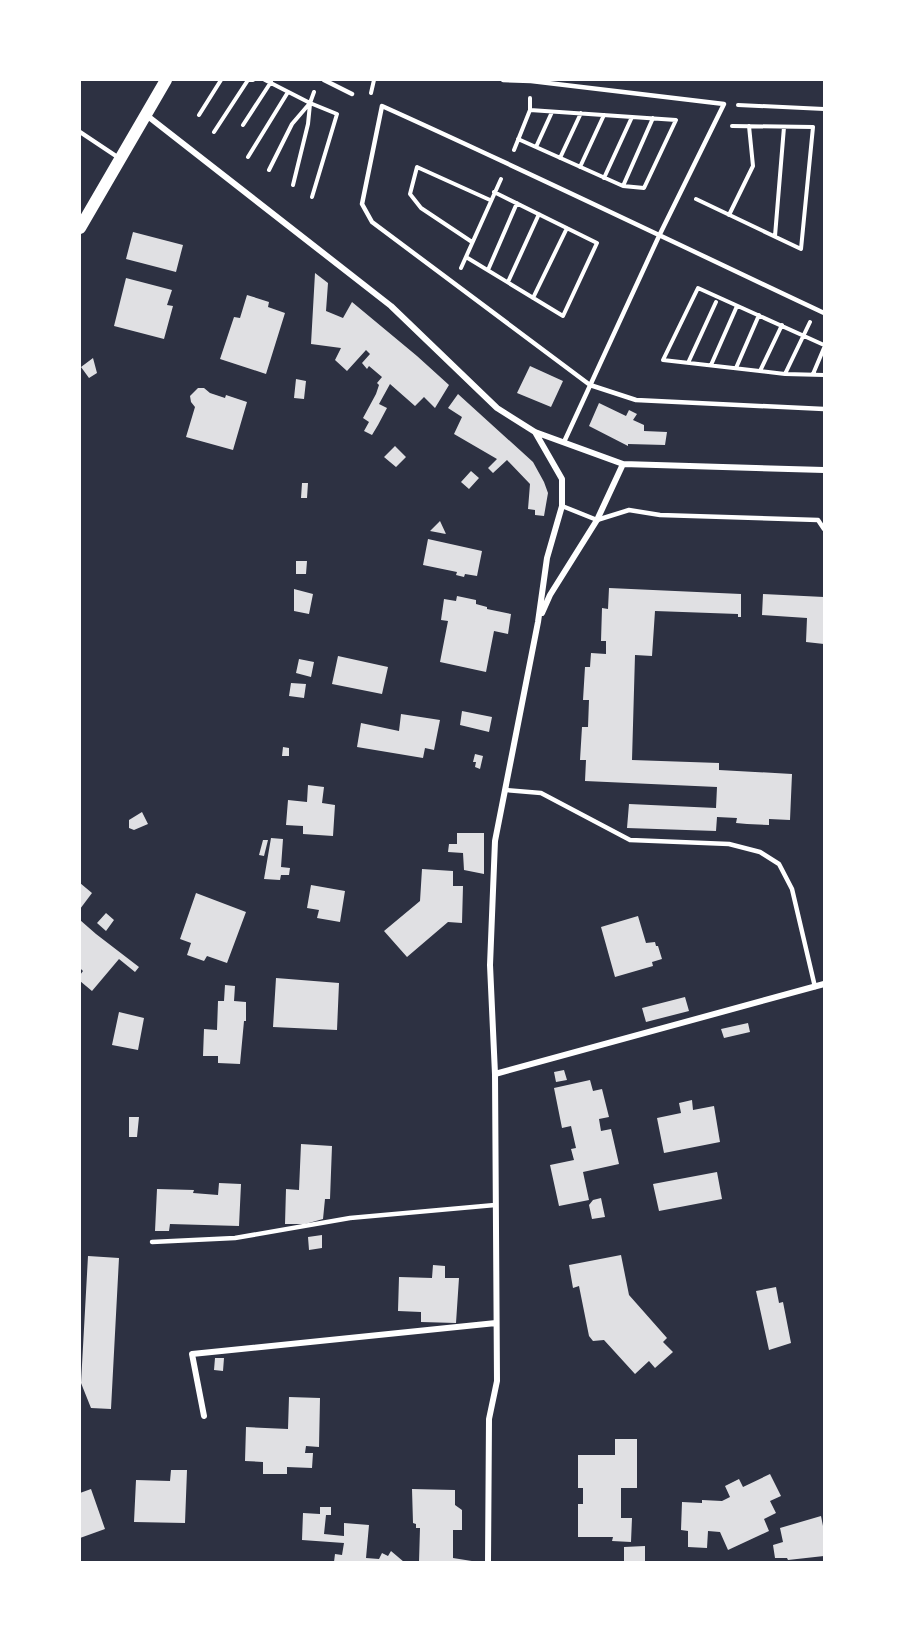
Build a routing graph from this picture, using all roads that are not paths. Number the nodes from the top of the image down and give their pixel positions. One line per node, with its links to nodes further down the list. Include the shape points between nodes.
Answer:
1 (166, 80): 5 (main road)
2 (324, 80): 4 (lane)
3 (503, 80): 9 (lane, via 724,104)
4 (352, 94)
5 (145, 114): 7 (main road); 13 (street, via 391,306 497,408)
6 (80, 132): 7 (lane)
7 (119, 158): 8 (main road)
8 (80, 228)
9 (659, 236): 10 (lane); 11 (lane); 11 (lane, via 382,106 362,204 372,222)
10 (825, 313)
11 (590, 385): 12 (lane, via 636,399); 14 (lane)
12 (825, 409)
13 (535, 432): 14 (street); 17 (street, via 562,479)
14 (564, 442): 15 (street)
15 (624, 464): 16 (street); 18 (street)
16 (825, 470)
17 (562, 506): 18 (lane); 20 (street, via 547,558)
18 (597, 520): 19 (lane, via 629,510 660,515 818,520); 20 (street, via 550,595)
19 (825, 529)
20 (538, 622): 21 (street)
21 (506, 790): 23 (lane, via 541,793 630,840 729,844 759,852 779,864 792,889); 24 (street, via 495,841 490,965)
22 (825, 984): 23 (street)
23 (815, 987): 24 (street)
24 (495, 1074): 25 (street)
25 (495, 1205): 26 (lane, via 350,1218 235,1238); 27 (street)
26 (152, 1242)
27 (496, 1323): 28 (street, via 192,1354); 29 (street, via 497,1381 489,1419)
28 (204, 1416)
29 (488, 1563)

